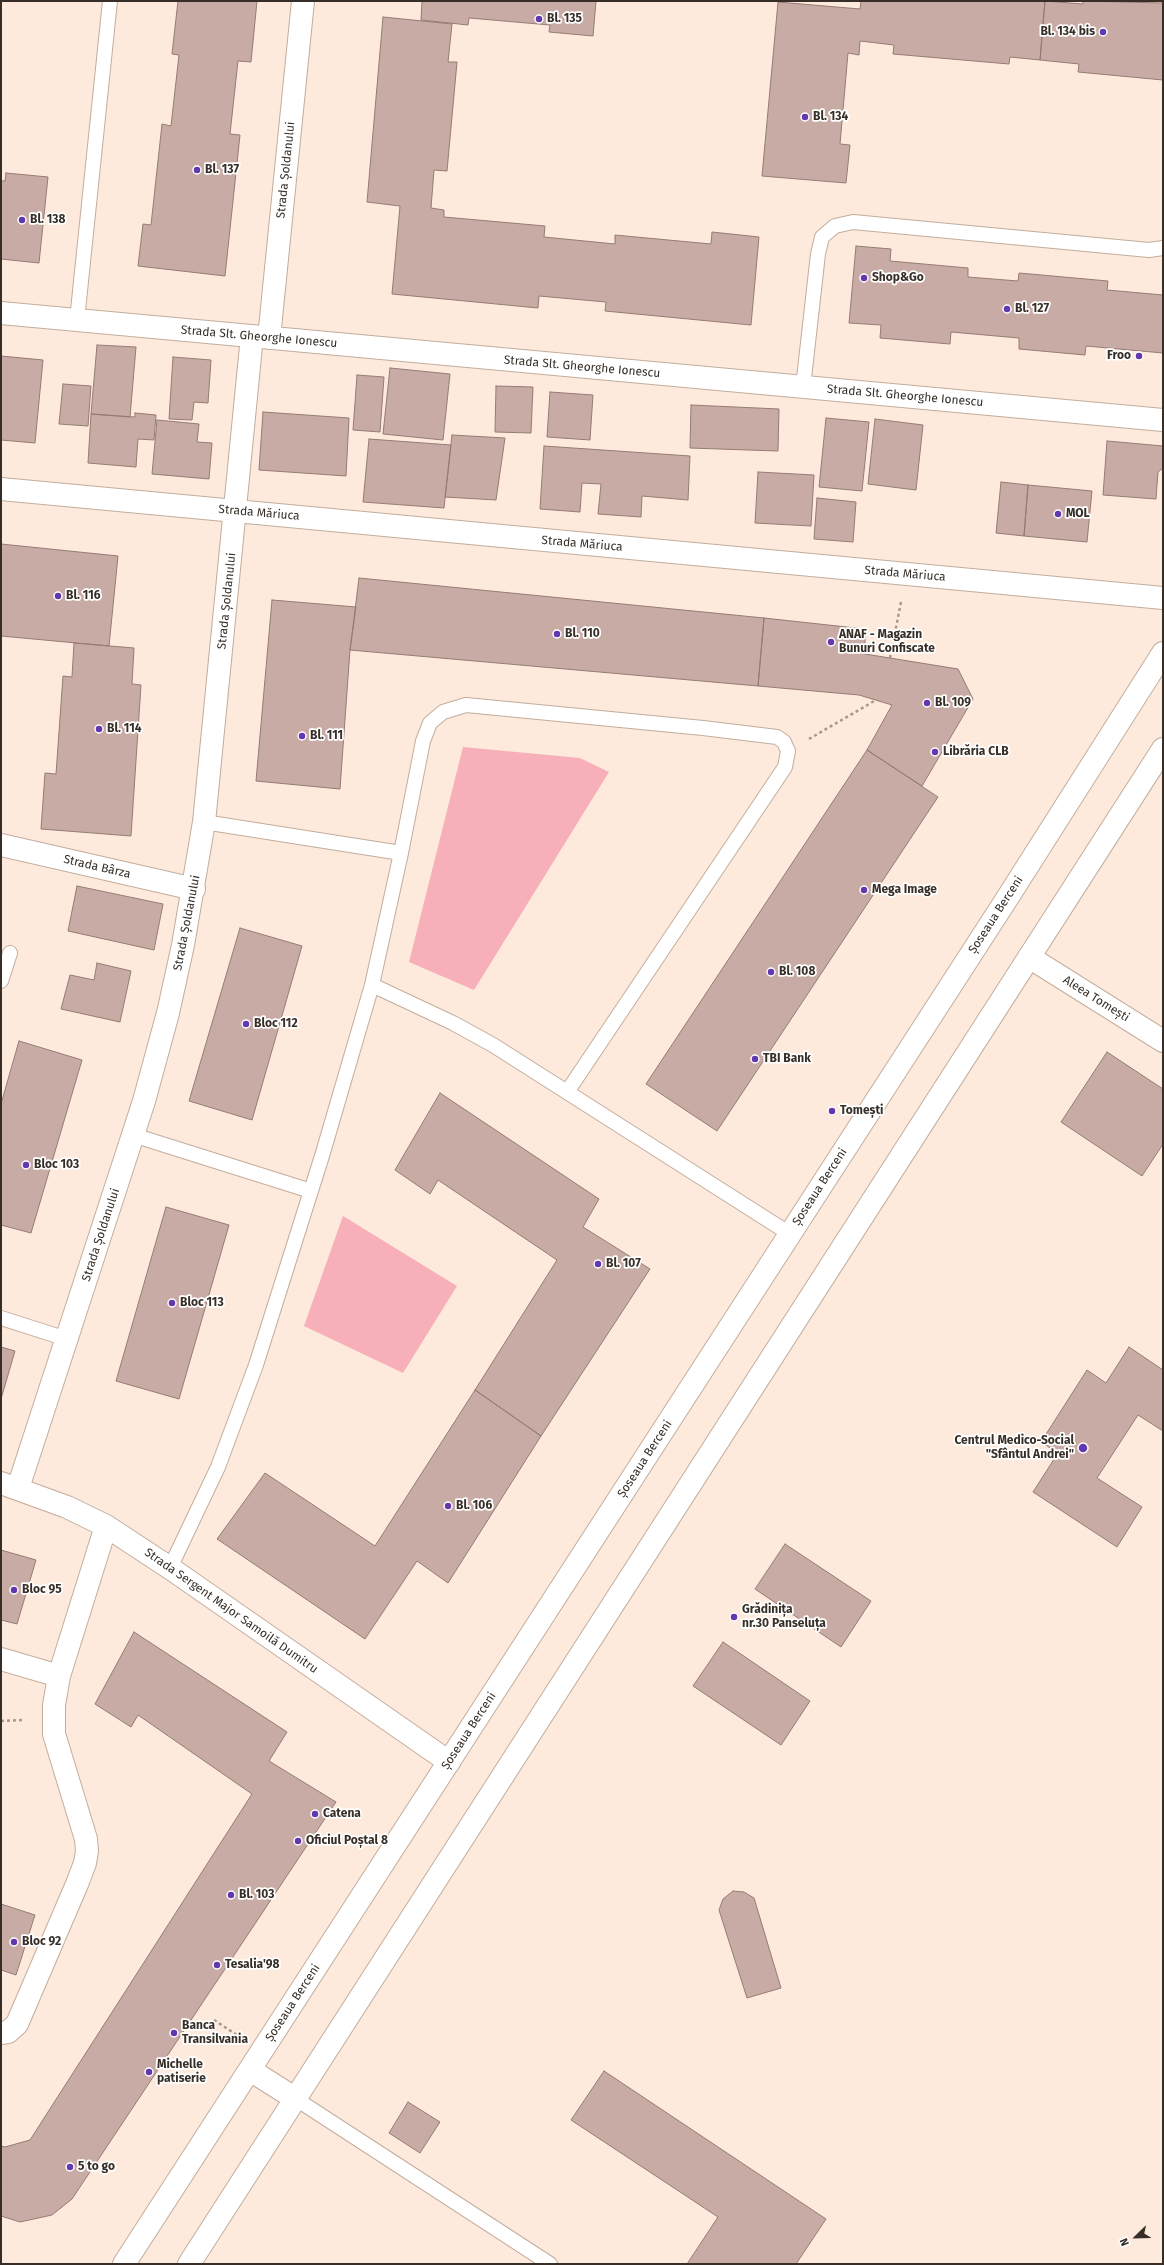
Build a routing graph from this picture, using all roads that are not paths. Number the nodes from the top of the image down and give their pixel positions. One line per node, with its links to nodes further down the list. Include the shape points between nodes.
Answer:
1 (110, 1): 5 (lane)
2 (303, 1): 6 (street, Strada Șoldanului)
3 (1163, 248): 7 (lane, via 1149,250 853,222 835,226 822,237 818,254)
4 (1, 313): 5 (street, Strada Slt. Gheorghe Ionescu)
5 (77, 320): 6 (street, Strada Slt. Gheorghe Ionescu)
6 (260, 337): 7 (street, Strada Slt. Gheorghe Ionescu); 10 (street, Strada Șoldanului)
7 (803, 386): 8 (street, Strada Slt. Gheorghe Ionescu)
8 (1163, 420)
9 (1, 489): 10 (street, Strada Măriuca)
10 (236, 511): 11 (street, Strada Măriuca); 14 (street, Strada Șoldanului)
11 (1163, 598)
12 (1163, 653): 26 (street, Șoseaua Berceni)
13 (1163, 749): 19 (street)
14 (204, 822): 16 (lane); 17 (street, Strada Șoldanului)
15 (1, 845): 17 (street, Strada Bârza)
16 (401, 853): 21 (lane); 23 (lane, via 423,741 430,723 443,712 466,705 703,728 777,737 784,742 788,751 785,768)
17 (194, 888): 24 (street, Strada Șoldanului, via 168,1013)
18 (10, 953): 20 (lane)
19 (1029, 957): 22 (street, Aleea Tomești); 37 (street)
20 (1, 981)
21 (372, 985): 23 (lane, via 486,1041); 25 (lane)
22 (1163, 1042)
23 (567, 1092): 26 (lane)
24 (133, 1135): 25 (lane); 28 (street, Strada Șoldanului)
25 (311, 1191): 31 (lane, via 256,1366 218,1467)
26 (790, 1234): 34 (street, Șoseaua Berceni)
27 (1, 1318): 28 (lane)
28 (67, 1339): 29 (street, Strada Șoldanului)
29 (9, 1485): 30 (street, Strada Sergent Major Samoilă Dumitru, via 67,1507)
30 (106, 1526): 31 (street, Strada Sergent Major Samoilă Dumitru); 33 (street)
31 (170, 1568): 34 (street, Strada Sergent Major Samoilă Dumitru)
32 (1, 1659): 33 (street)
33 (59, 1676): 35 (street, via 54,1706 54,1734 86,1839 85,1863 17,2024 8,2032)
34 (449, 1762): 36 (street, Șoseaua Berceni)
35 (1, 2033)
36 (250, 2070): 37 (street); 38 (street, Șoseaua Berceni)
37 (296, 2098): 39 (street); 40 (lane)
38 (124, 2264)
39 (189, 2264)
40 (550, 2264)

